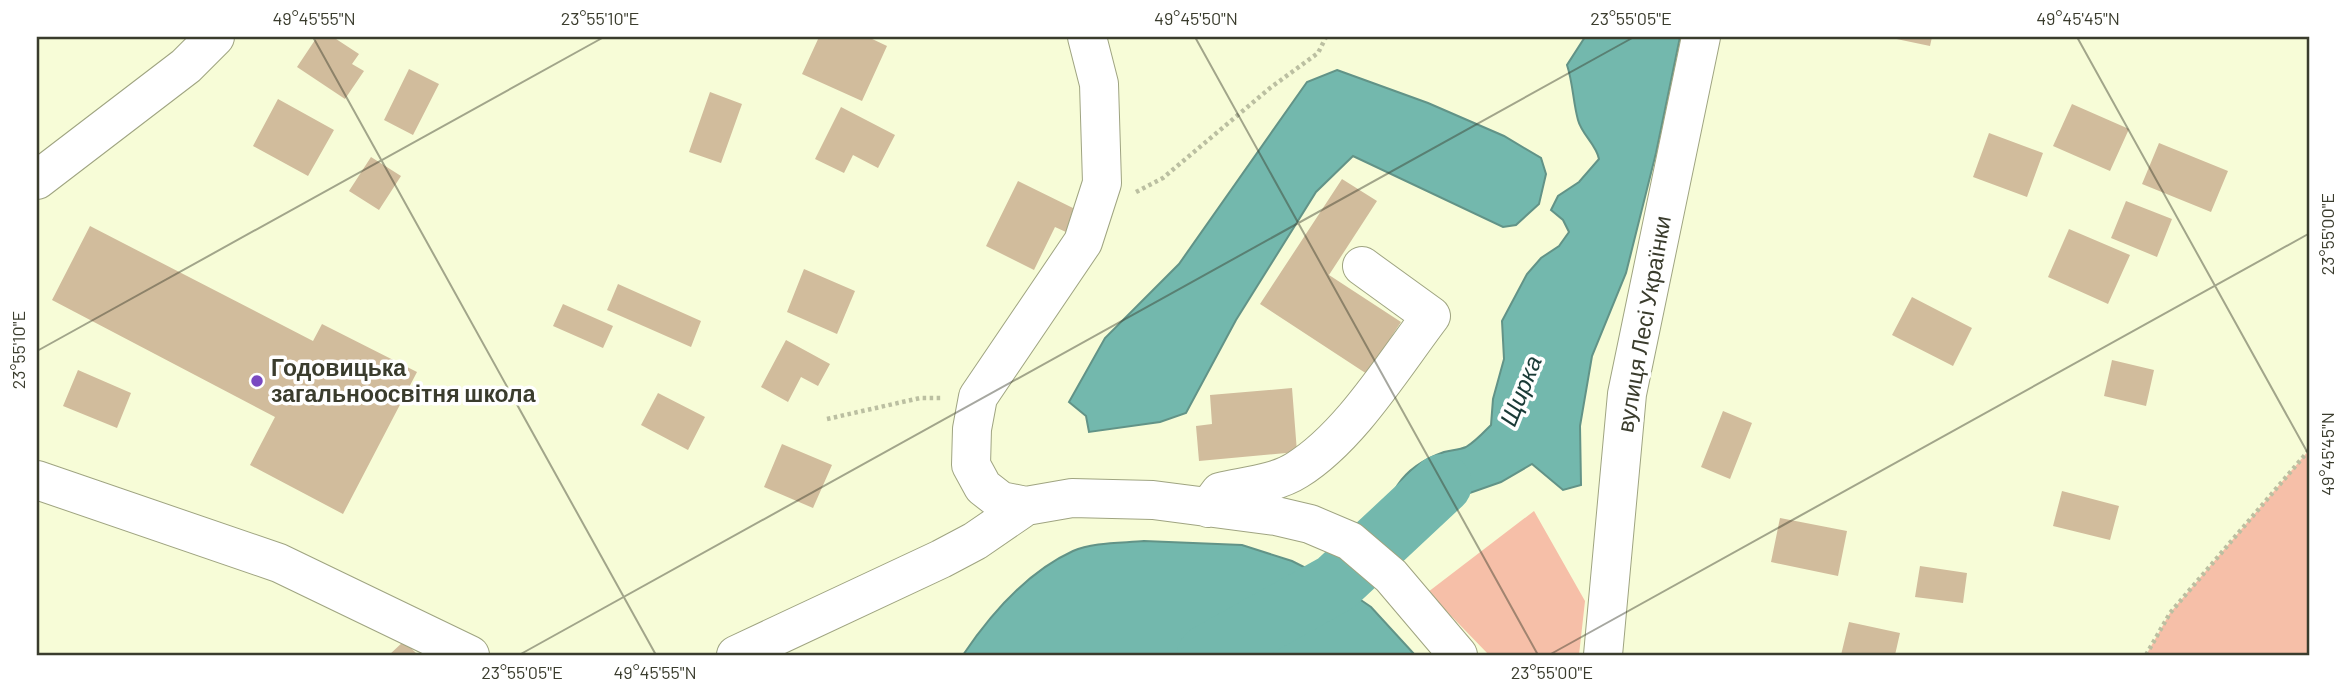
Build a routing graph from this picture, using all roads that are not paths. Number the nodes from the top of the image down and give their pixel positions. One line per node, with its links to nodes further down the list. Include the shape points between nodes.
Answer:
1 (215, 37): 4 (street, via 186,66)
2 (1087, 37): 7 (street, via 1099,84 1101,183 1092,214 1083,242 978,397 972,429 971,465 983,487 1001,501)
3 (1701, 37): 13 (street, вулиця Лесі Українки, via 1627,394)
4 (37, 180)
5 (1362, 266): 8 (street, via 1431,316 1344,428 1312,458 1276,480 1220,492)
6 (37, 480): 10 (street, via 279,563)
7 (1026, 506): 8 (street, via 1072,498 1153,500); 9 (street, via 975,541)
8 (1208, 508): 12 (street, via 1276,516 1350,541 1391,576)
9 (786, 643): 11 (street)
10 (470, 655)
11 (736, 655)
12 (1458, 655)
13 (1603, 655)

